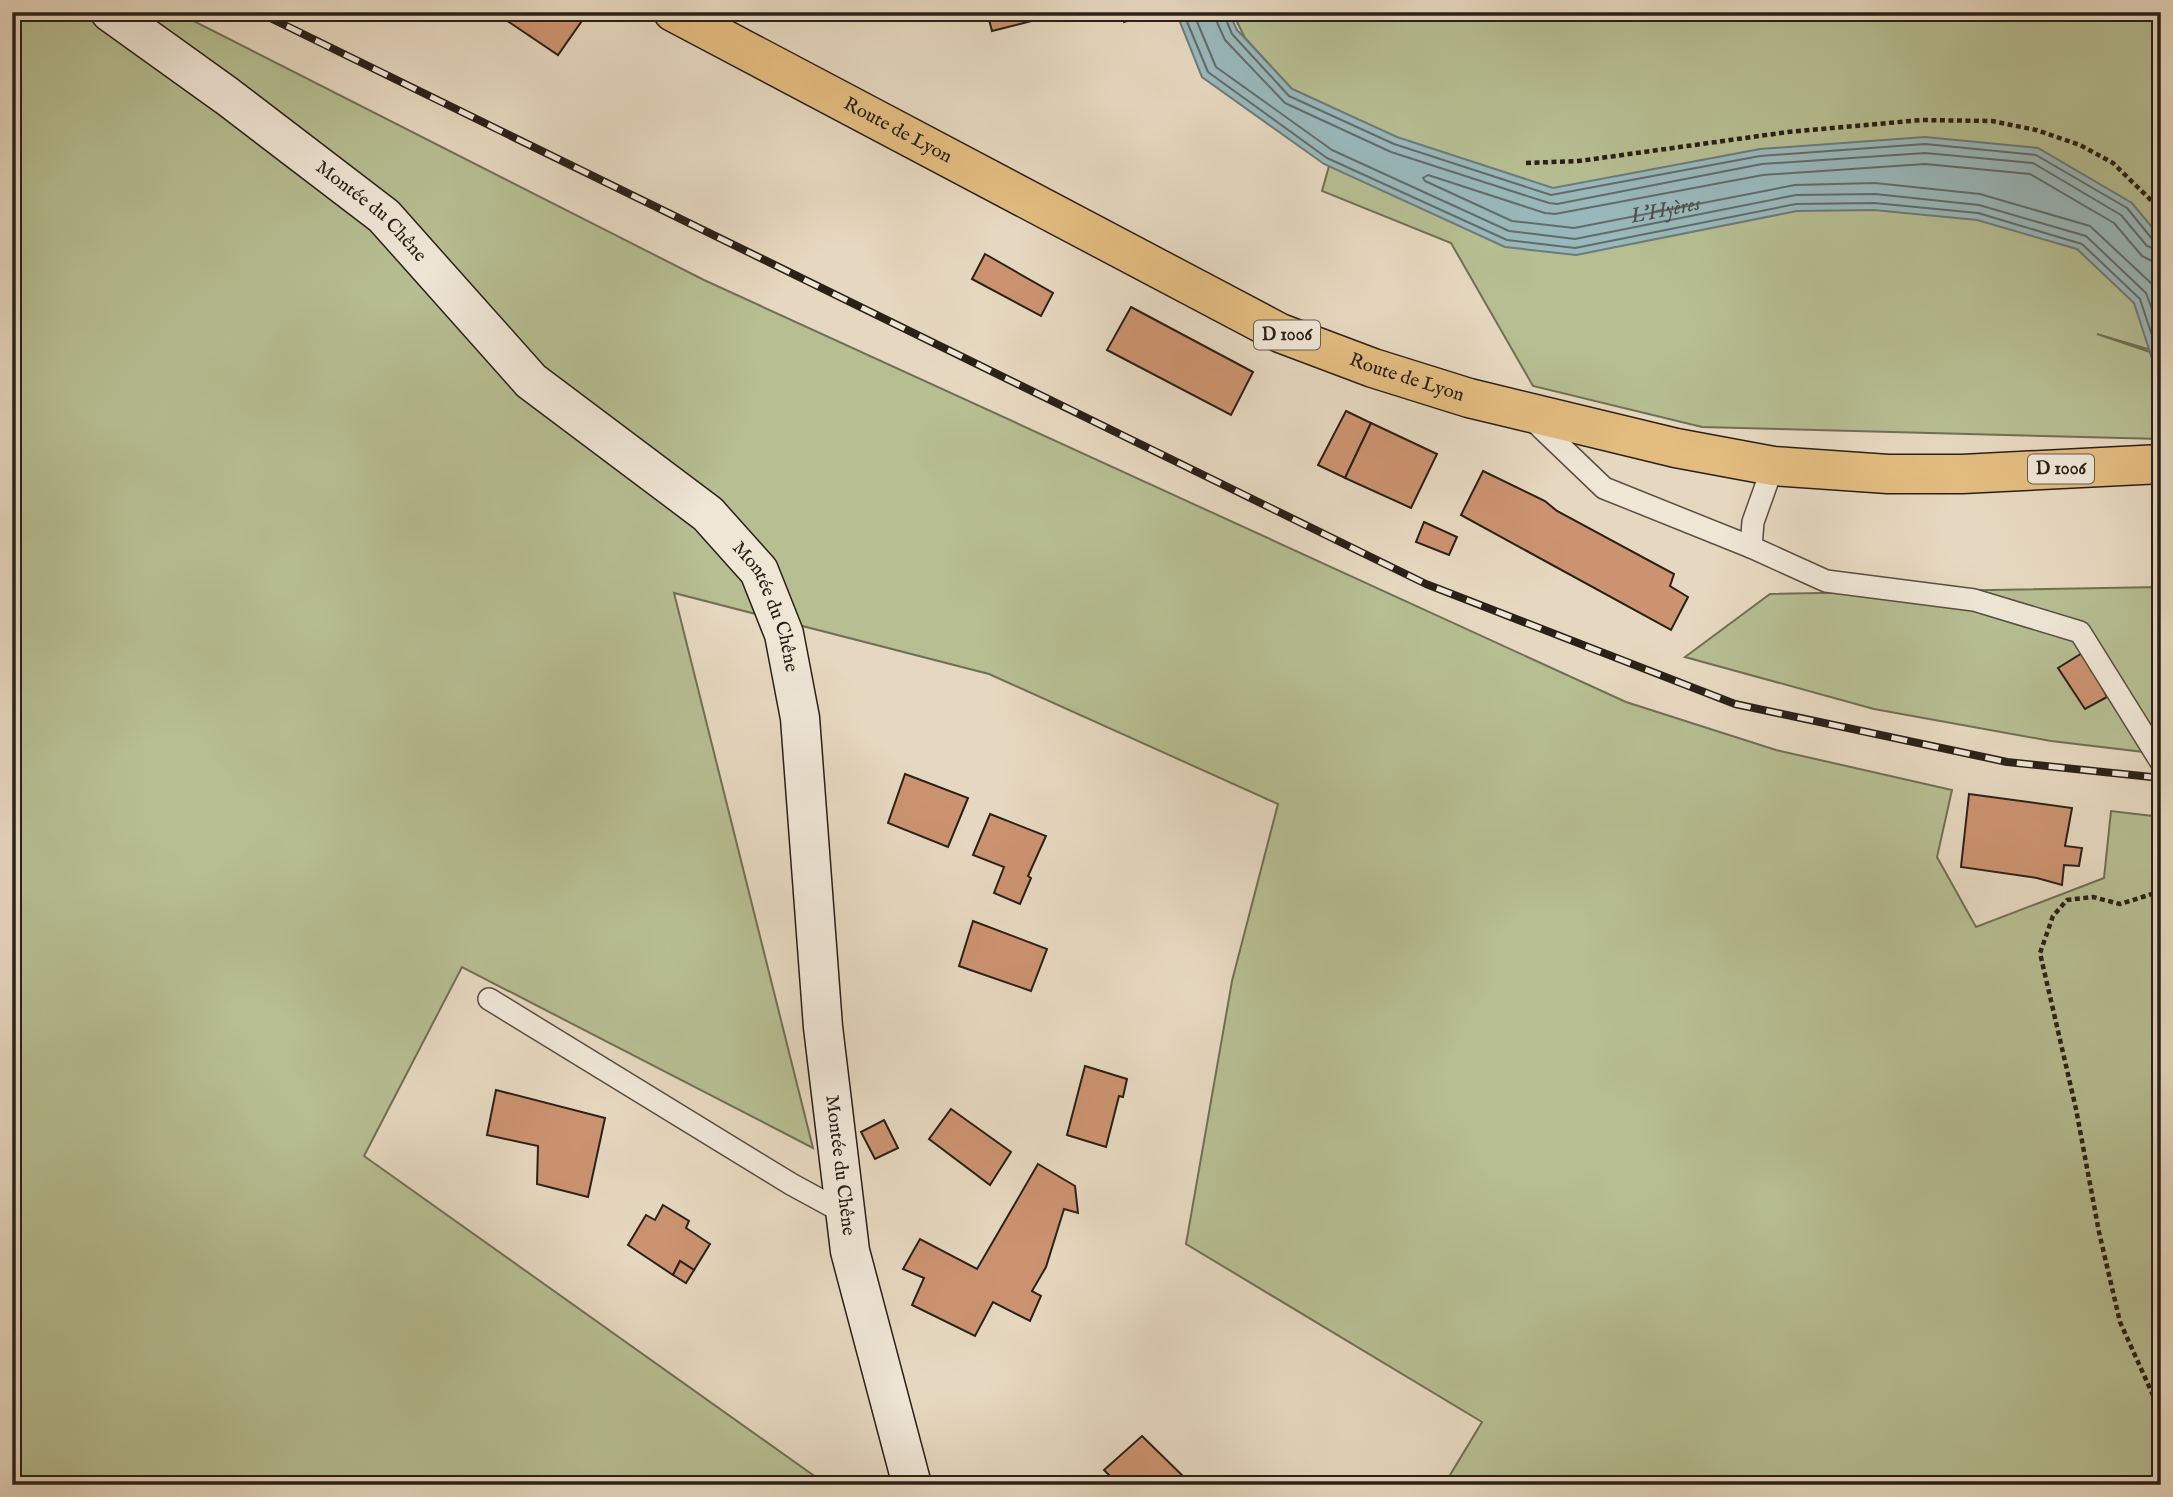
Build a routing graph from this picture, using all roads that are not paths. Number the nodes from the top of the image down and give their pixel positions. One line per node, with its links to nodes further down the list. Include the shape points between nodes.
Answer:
1 (110, 12): 9 (street, Montée du Chêne, via 384,216 531,381 708,514 759,572 784,634 800,718 823,1027)
2 (673, 12): 3 (main road, Route de Lyon / D 1006, via 1280,333 1409,379)
3 (1525, 411): 5 (main road, Route de Lyon / D 1006); 6 (lane, via 1604,488)
4 (2161, 464): 5 (main road, Route de Lyon / D 1006, via 1962,474)
5 (1773, 466): 6 (lane, via 1753,522)
6 (1751, 547): 7 (lane, via 1826,581 1974,600 2080,632)
7 (2161, 762)
8 (489, 999): 9 (lane)
9 (846, 1214): 10 (street, Montée du Chêne, via 850,1251)
10 (912, 1485)

